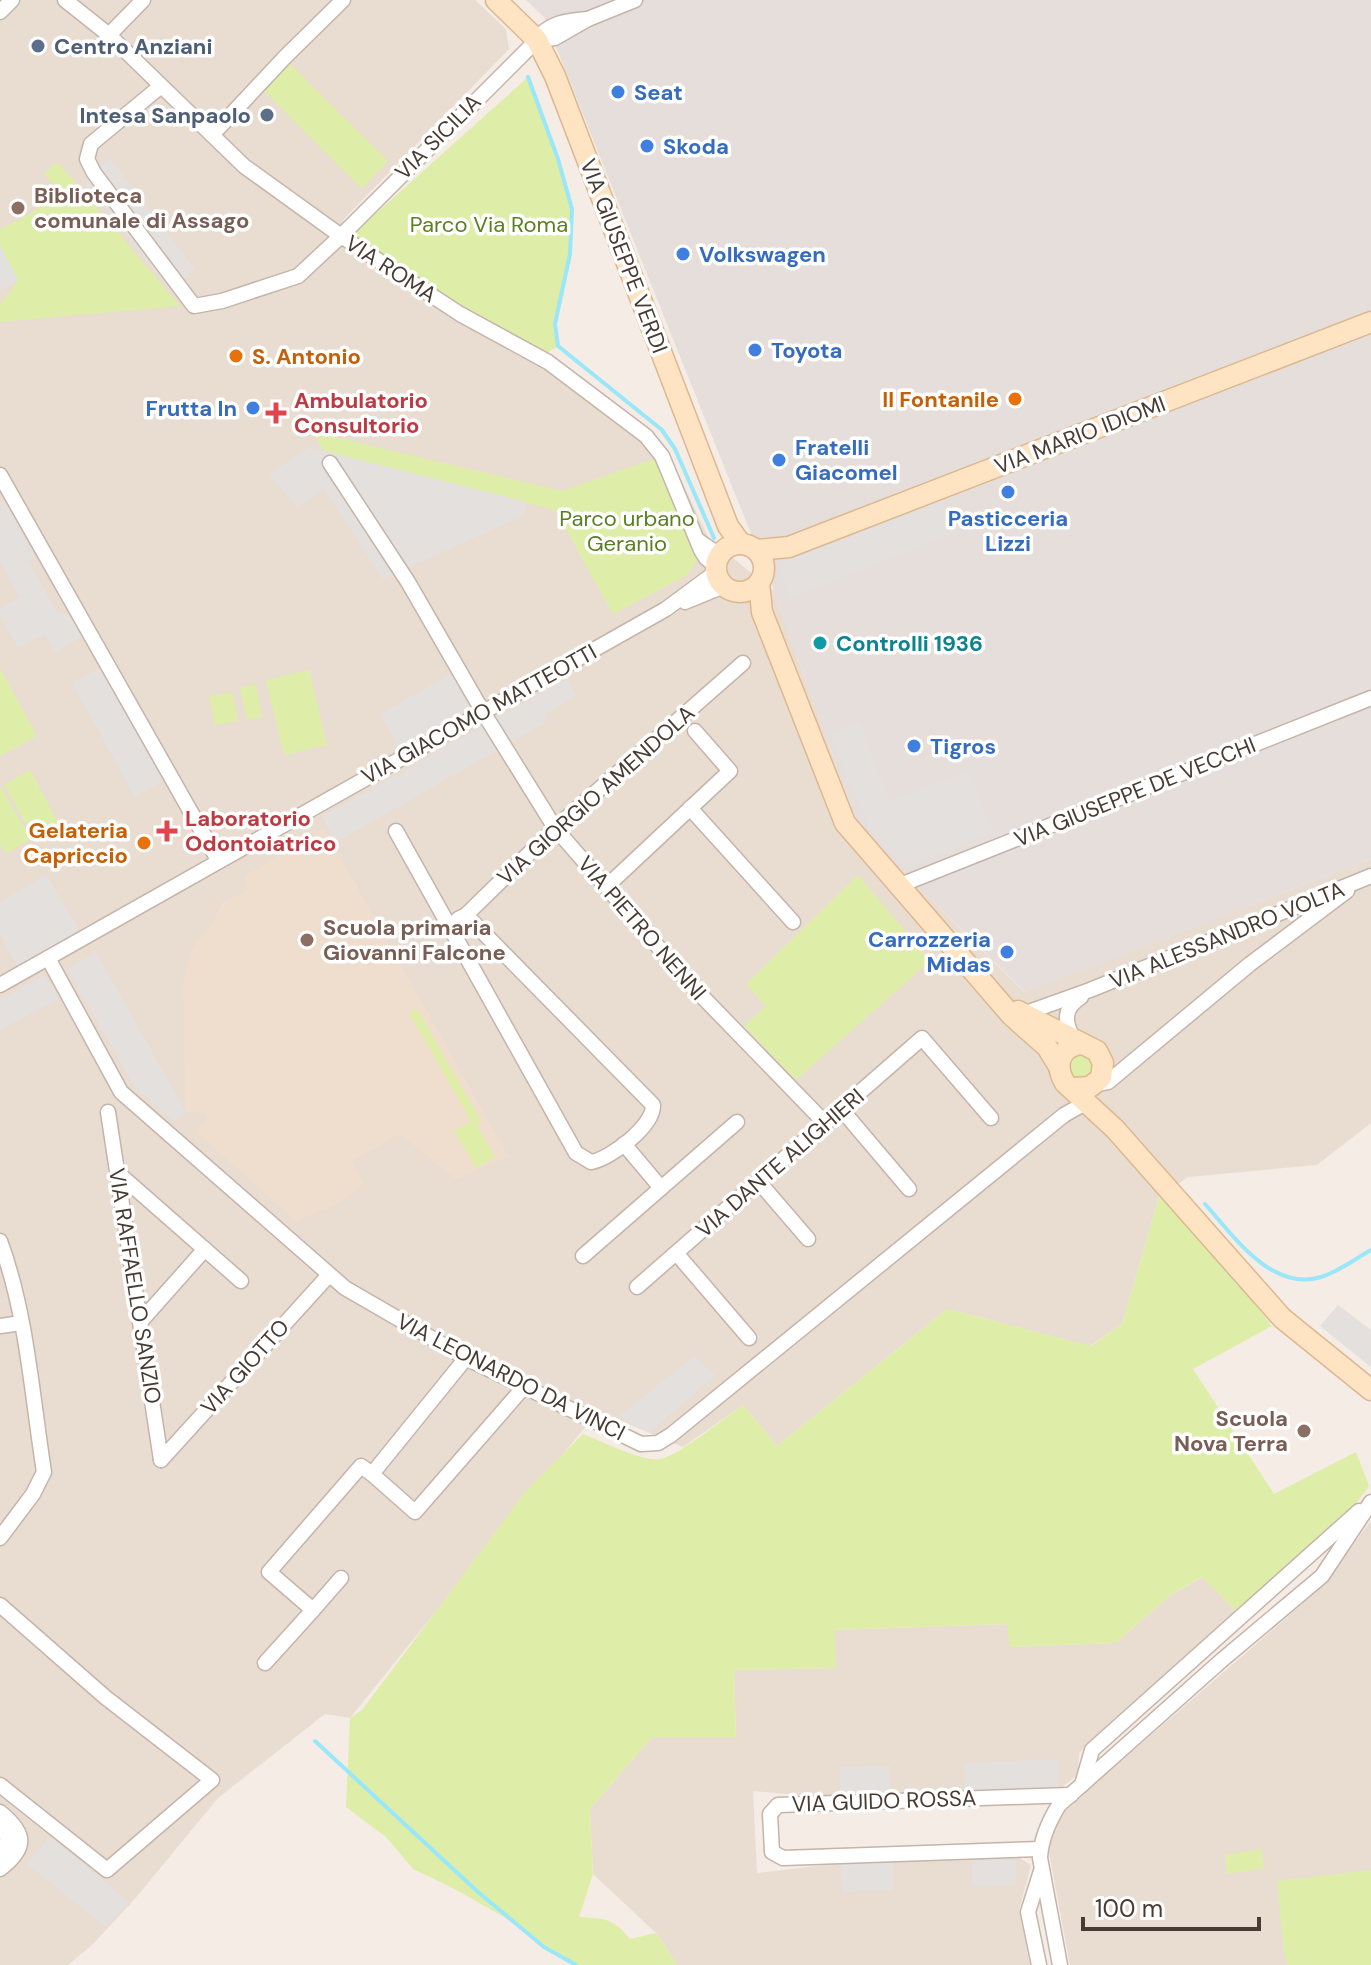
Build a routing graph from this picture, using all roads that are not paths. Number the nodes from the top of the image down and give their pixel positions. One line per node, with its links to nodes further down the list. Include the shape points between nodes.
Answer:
1 (12, 0): 7 (street)
2 (65, 0): 8 (street, VIA ROMA)
3 (143, 0): 8 (street)
4 (343, 0): 11 (street)
5 (496, 0): 9 (main road, VIA GIUSEPPE VERDI)
6 (635, 0): 9 (street, VIA SICILIA, via 588,19 553,25)
7 (0, 12)
8 (109, 35): 10 (street, VIA ROMA)
9 (537, 40): 12 (street, VIA SICILIA); 16 (main road, VIA GIUSEPPE VERDI, via 555,76)
10 (161, 86): 11 (street, VIA ROMA); 12 (street, VIA SICILIA, via 91,144 87,159 194,306 298,276)
11 (212, 135): 12 (street, VIA ROMA, via 244,166)
12 (341, 236): 16 (street, VIA ROMA, via 460,314 548,362 646,436 662,456 699,541)
13 (1371, 322): 16 (main road, VIA MARIO IDIOMI)
14 (330, 463): 19 (street, VIA PIETRO NENNI, via 408,582)
15 (0, 475): 24 (street)
16 (736, 563): 19 (street, VIA GIACOMO MATTEOTTI, via 666,609); 26 (main road, VIA GIUSEPPE VERDI, via 762,612 840,813)
17 (743, 663): 22 (street, VIA GIORGIO AMENDOLA)
18 (1371, 698): 26 (street, VIA GIUSEPPE DE VECCHI)
19 (483, 712): 22 (street, VIA PIETRO NENNI); 24 (street, VIA GIACOMO MATTEOTTI)
20 (695, 731): 21 (street, via 730,771)
21 (690, 808): 27 (street); 29 (street)
22 (555, 828): 27 (street, VIA PIETRO NENNI); 28 (street, VIA GIORGIO AMENDOLA)
23 (396, 831): 30 (street)
24 (218, 860): 31 (street, VIA GIACOMO MATTEOTTI)
25 (1367, 878): 33 (street, VIA ALESSANDRO VOLTA); 37 (street, VIA ALESSANDRO VOLTA, via 1250,964)
26 (898, 886): 34 (main road, VIA GIUSEPPE VERDI)
27 (606, 887): 45 (street, VIA PIETRO NENNI, via 693,987)
28 (466, 915): 30 (street, VIA GIORGIO AMENDOLA); 46 (street, via 653,1105 651,1117)
29 (793, 922)
30 (449, 927): 46 (street, via 576,1153 591,1162)
31 (48, 958): 32 (street, VIA GIACOMO MATTEOTTI); 56 (street, VIA LEONARDO DA VINCI, via 121,1092)
32 (0, 985)
33 (1090, 990): 35 (street, VIA ALESSANDRO VOLTA); 36 (street, VIA ALESSANDRO VOLTA, via 1067,1012 1068,1028)
34 (1001, 1001): 35 (main road); 38 (main road, VIA GIUSEPPE VERDI)
35 (1023, 1014): 36 (main road)
36 (1085, 1045): 37 (street, via 1111,1058); 38 (main road, via 1069,1047); 39 (main road, via 1103,1063 1103,1070)
37 (1138, 1058): 39 (street, VIA ALESSANDRO VOLTA, via 1108,1082)
38 (1058, 1065): 39 (main road, via 1060,1075)
39 (1085, 1089): 42 (street, VIA LEONARDO DA VINCI); 42 (street); 65 (main road, via 1282,1318)
40 (842, 1110): 43 (street, VIA DANTE ALIGHIERI, via 922,1038); 45 (street, VIA DANTE ALIGHIERI); 50 (street)
41 (108, 1112): 47 (street, VIA RAFFAELLO SANZIO)
42 (1064, 1115): 64 (street, VIA LEONARDO DA VINCI, via 658,1443 641,1444)
43 (991, 1118)
44 (737, 1122): 49 (street)
45 (826, 1124): 48 (street, VIA DANTE ALIGHIERI)
46 (624, 1144): 49 (street)
47 (119, 1174): 53 (street); 59 (street, VIA RAFFAELLO SANZIO)
48 (759, 1182): 51 (street); 54 (street, VIA DANTE ALIGHIERI)
49 (661, 1188): 55 (street)
50 (909, 1189)
51 (808, 1239)
52 (0, 1241): 60 (street)
53 (205, 1249): 57 (street); 59 (street)
54 (677, 1254): 58 (street, VIA DANTE ALIGHIERI); 62 (street)
55 (583, 1256)
56 (329, 1275): 63 (street, VIA LEONARDO DA VINCI); 66 (street, VIA GIOTTO)
57 (241, 1281)
58 (637, 1287)
59 (141, 1321): 66 (street, VIA RAFFAELLO SANZIO)
60 (21, 1323): 61 (street); 69 (street, via 44,1472)
61 (0, 1326)
62 (749, 1338)
63 (466, 1358): 64 (street, VIA LEONARDO DA VINCI); 67 (street)
64 (524, 1387): 67 (street, via 415,1512)
65 (1371, 1390)
66 (161, 1460)
67 (372, 1474): 72 (street, via 361,1466 269,1572)
68 (1371, 1501): 75 (street, via 1322,1576); 75 (street, via 1092,1750)
69 (0, 1538)
70 (341, 1578): 72 (street)
71 (0, 1605): 74 (street, via 105,1697 212,1780 107,1870)
72 (313, 1610): 73 (street)
73 (265, 1663)
74 (0, 1785)
75 (1076, 1790): 77 (street, via 1052,1817); 77 (street, VIA GUIDO ROSSA, via 778,1805 770,1814 772,1852 783,1858)
76 (0, 1814): 78 (street, via 8,1840); 79 (street, via 10,1820 21,1847)
77 (1040, 1849): 80 (street)
78 (0, 1854)
79 (0, 1869)
80 (1042, 1871): 81 (street, via 1028,1912); 82 (street)
81 (1039, 1965)
82 (1060, 1965)

